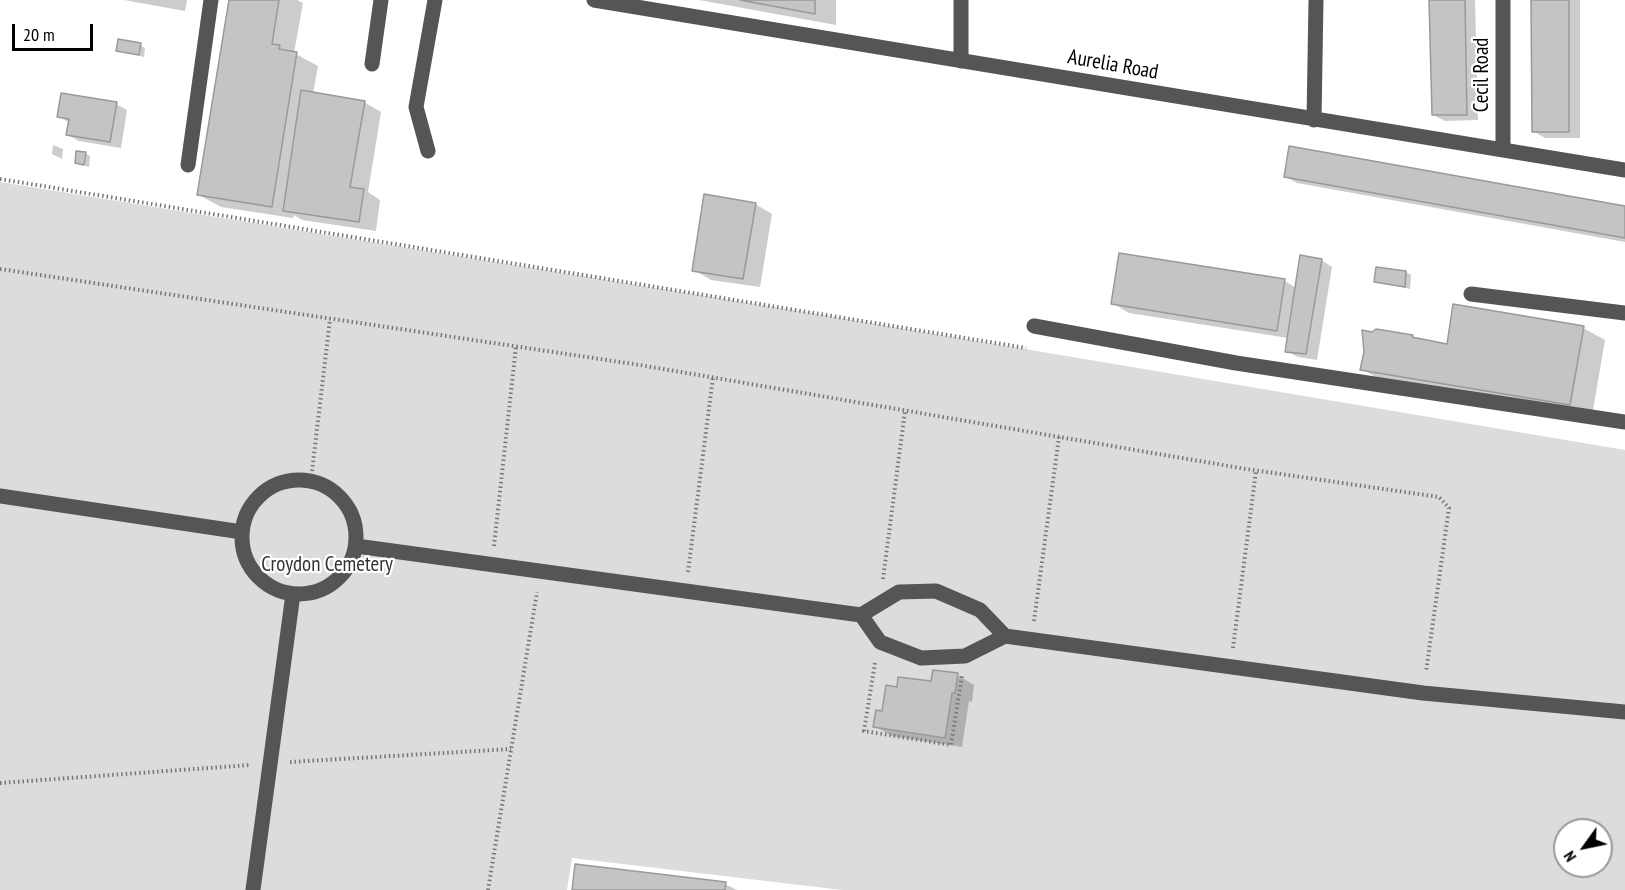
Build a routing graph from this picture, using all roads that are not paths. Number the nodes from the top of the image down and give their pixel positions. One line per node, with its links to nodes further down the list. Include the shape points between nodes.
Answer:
1 (211, 0): 13 (street)
2 (381, 0): 9 (street)
3 (435, 0): 12 (street, via 416,107)
4 (594, 0): 8 (street, Aurelia Road)
5 (961, 0): 8 (street)
6 (1316, 0): 10 (street)
7 (1503, 0): 11 (street, Cecil Road)
8 (961, 61): 10 (street, Aurelia Road)
9 (372, 64)
10 (1314, 120): 11 (street, Aurelia Road)
11 (1503, 150): 14 (street, Aurelia Road)
12 (428, 151)
13 (188, 165)
14 (1625, 170)
15 (1472, 294): 16 (street)
16 (1625, 313)
17 (1034, 326): 18 (street, via 1236,363)
18 (1625, 422)
19 (0, 496): 20 (street)
20 (242, 532): 21 (street, via 246,514 271,487 311,480 339,495 350,510 356,527); 22 (street, via 243,550 250,566 276,589)
21 (356, 546): 22 (street, via 351,562 327,587 310,594); 23 (street)
22 (293, 594): 26 (street)
23 (861, 615): 24 (street, via 899,592 936,591 980,610); 24 (street, via 880,642 921,658 965,656)
24 (1005, 636): 25 (street, via 1423,693)
25 (1625, 712)
26 (253, 890)

